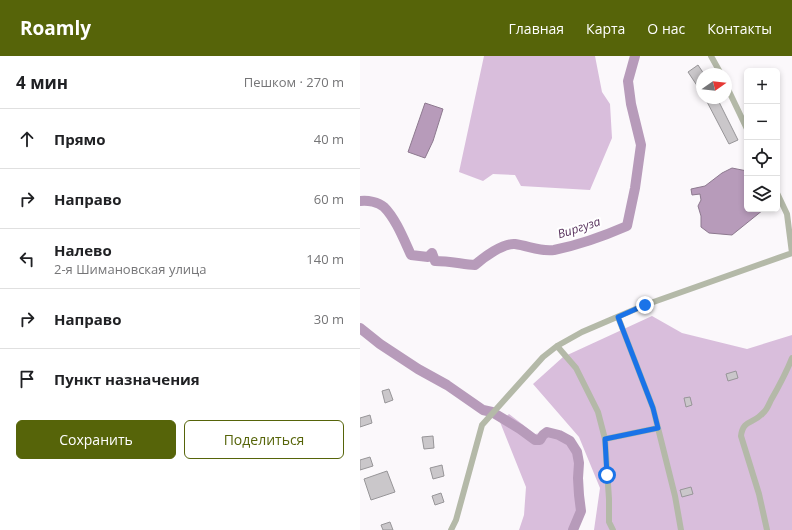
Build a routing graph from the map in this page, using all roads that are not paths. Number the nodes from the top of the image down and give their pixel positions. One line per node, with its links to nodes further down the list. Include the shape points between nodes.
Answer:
1 (711, 56): 2 (street)
2 (718, 68)
3 (732, 98): 4 (street)
4 (744, 123)
5 (780, 198): 6 (street)
6 (789, 212): 7 (street)
7 (792, 253): 8 (street)
8 (618, 317): 9 (street); 11 (street, via 653,408)
9 (557, 346): 12 (street, via 576,368 598,412); 13 (street, via 517,384 482,425)
10 (792, 358): 16 (street, via 764,413 747,422 741,436)
11 (658, 428): 12 (street); 15 (street, via 675,496)
12 (605, 439): 14 (street, via 609,522)
13 (452, 530)
14 (613, 530)
15 (680, 530)
16 (767, 530)

